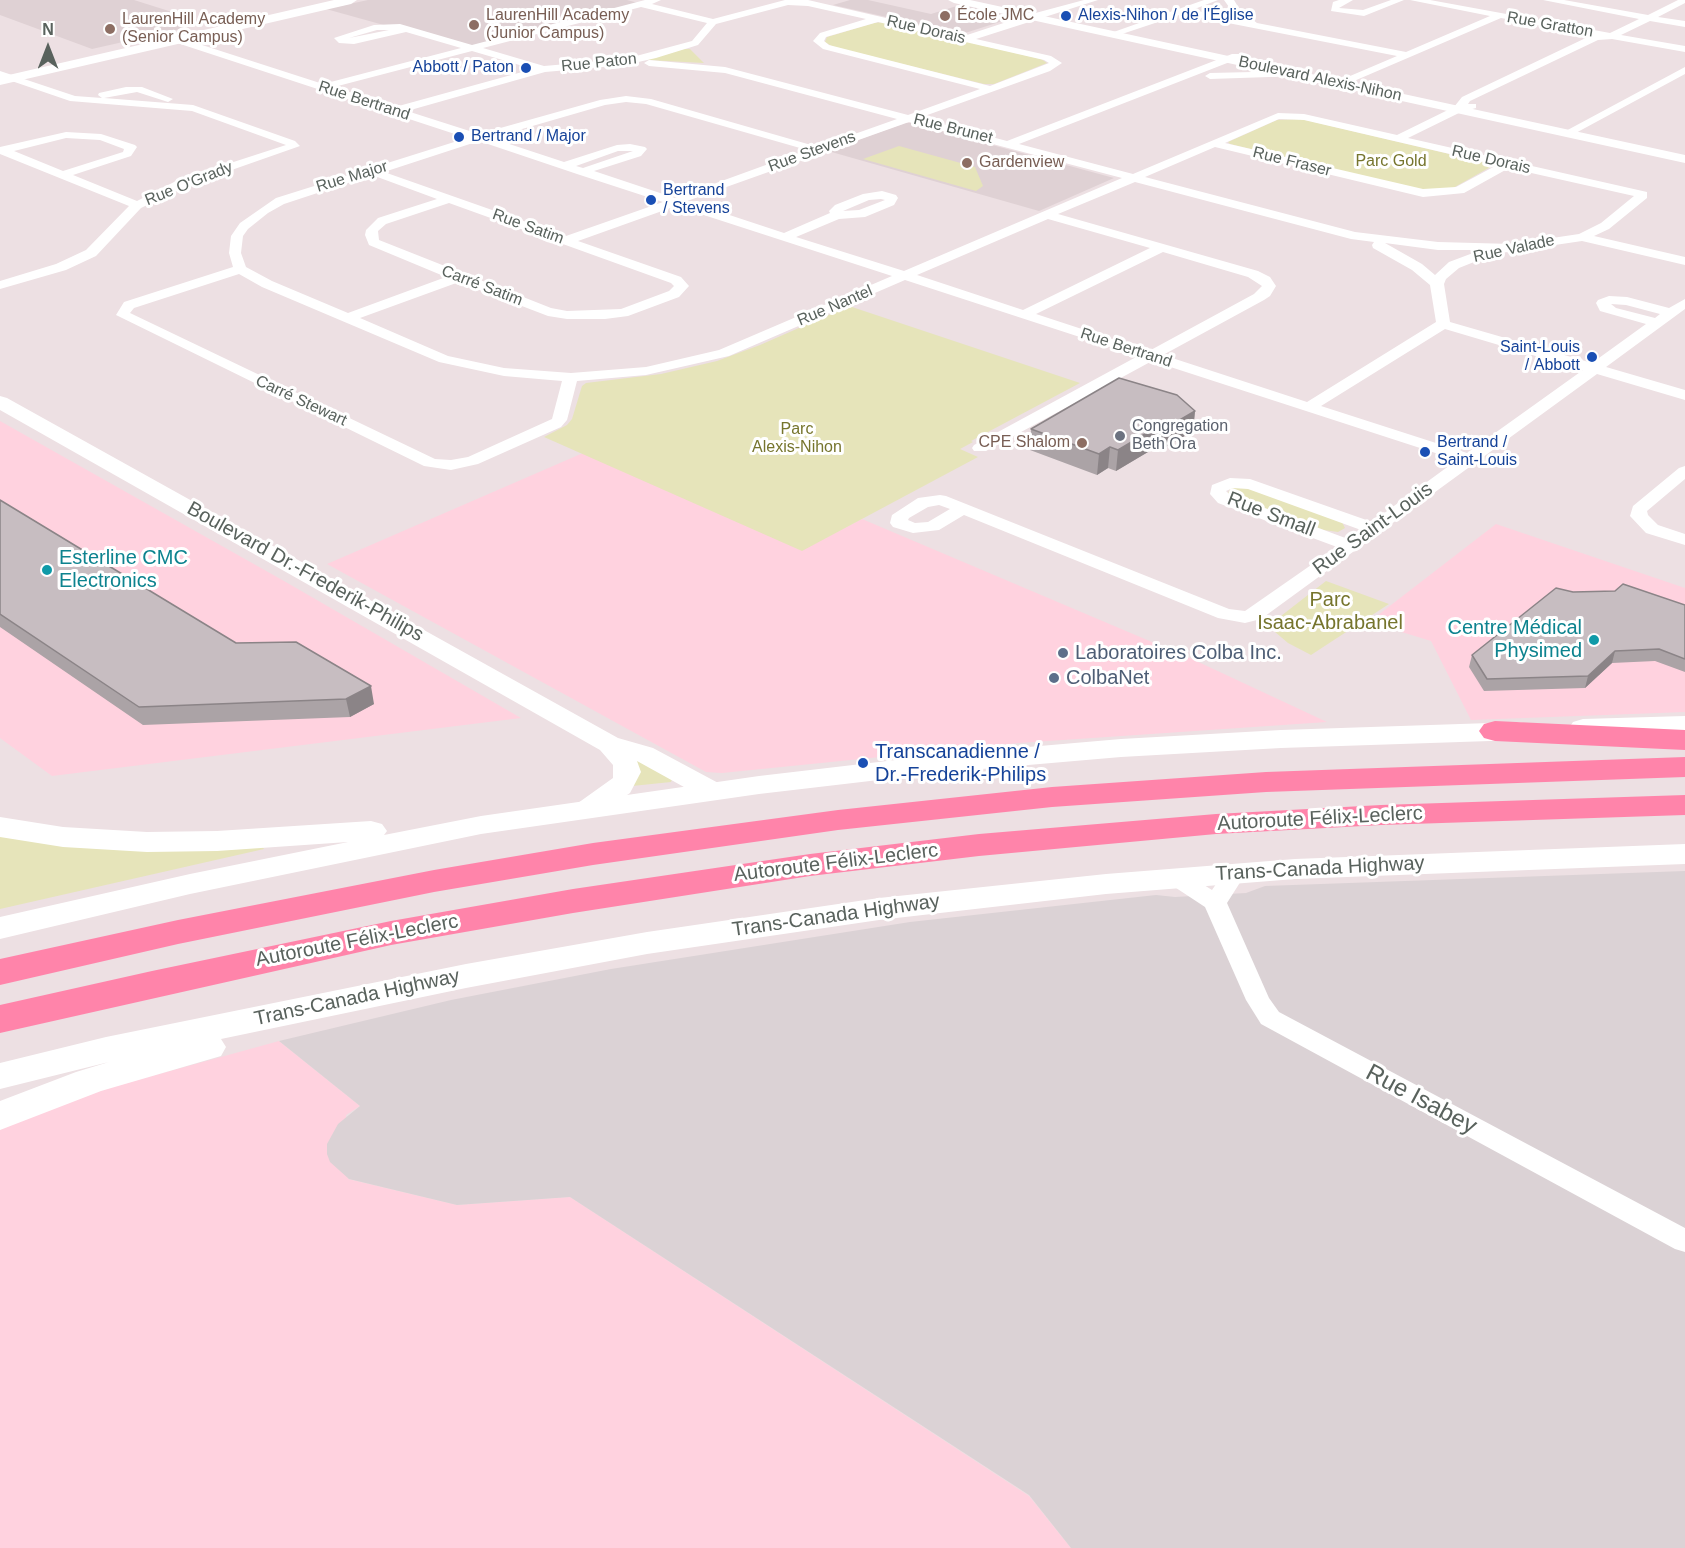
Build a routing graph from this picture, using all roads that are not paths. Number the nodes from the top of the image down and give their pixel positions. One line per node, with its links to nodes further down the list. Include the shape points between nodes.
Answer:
1 (325, 0): 32 (main road)
2 (351, 0): 32 (main road)
3 (627, 0): 16 (street)
4 (656, 0): 16 (street)
5 (954, 0): 18 (street, Boulevard Alexis-Nihon)
6 (975, 0): 18 (street, Boulevard Alexis-Nihon)
7 (1072, 0): 18 (street)
8 (1094, 0): 18 (street)
9 (1213, 0): 17 (street)
10 (1229, 0): 24 (street, via 1242,16)
11 (1348, 0): 12 (street, via 1336,4 1334,9 1364,13)
12 (1399, 0)
13 (1415, 0): 19 (street, Rue Gratton)
14 (1548, 0): 20 (street)
15 (1682, 1): 20 (street)
16 (642, 4): 22 (street); 25 (street)
17 (1183, 11): 24 (street); 28 (street)
18 (1037, 15): 28 (street, Boulevard Alexis-Nihon); 33 (street)
19 (1500, 15): 29 (street); 30 (street, Rue Gratton)
20 (1648, 18): 23 (street); 30 (street)
21 (878, 19): 22 (street, Rue Dorais, via 794,2); 33 (street, Rue Dorais); 53 (street, via 818,41 826,47)
22 (713, 22): 39 (street)
23 (1685, 24)
24 (1268, 27): 31 (street)
25 (569, 28): 26 (street); 36 (street, via 549,28)
26 (590, 28)
27 (405, 29): 27 (street, via 377,27 339,38 354,41); 36 (street)
28 (1117, 33): 37 (street, Boulevard Alexis-Nihon); 41 (street, Boulevard Alexis-Nihon)
29 (1449, 36): 34 (street); 40 (street)
30 (1611, 36): 38 (street, Rue Gratton); 54 (street, via 1613,40); 55 (street, via 1596,37 1466,99)
31 (1318, 37): 35 (street); 40 (street)
32 (170, 38): 50 (main road); 52 (street, Rue Bertrand)
33 (964, 39): 43 (street, Rue Dorais)
34 (1417, 40)
35 (1386, 41)
36 (470, 49): 44 (street); 52 (street)
37 (1178, 49): 41 (street, Boulevard Alexis-Nihon); 47 (street)
38 (1685, 49)
39 (700, 51): 42 (street, Rue Paton); 45 (street, Rue Brunet)
40 (1406, 55): 51 (street)
41 (1239, 59): 47 (street); 48 (street, Boulevard Alexis-Nihon); 49 (street); 51 (street, Boulevard Alexis-Nihon)
42 (625, 62): 44 (street, Rue Paton); 45 (street, Rue Brunet)
43 (1057, 63): 53 (street, Rue Stevens)
44 (544, 69): 56 (street, Rue Paton)
45 (725, 70): 58 (street, Rue Brunet)
46 (1685, 70): 59 (street)
47 (1194, 72): 63 (street)
48 (1295, 74): 49 (street); 51 (street, Boulevard Alexis-Nihon)
49 (1210, 75): 64 (street)
50 (3, 77): 78 (street, Rue O'Grady, via 67,98 193,108 294,146 207,173)
51 (1344, 82): 55 (street, Boulevard Alexis-Nihon)
52 (322, 87): 56 (street, Rue Bertrand)
53 (991, 88): 58 (street, Rue Stevens)
54 (1516, 88)
55 (1469, 106): 59 (street, Boulevard Alexis-Nihon); 61 (street)
56 (394, 111): 60 (street, Rue Bertrand)
57 (1304, 117): 61 (street, Rue Dorais); 62 (street, Rue Nantel, via 1272,117)
58 (908, 118): 63 (street, Rue Brunet); 66 (street, Rue Stevens)
59 (1571, 131): 67 (street, Boulevard Alexis-Nihon); 68 (street, Boulevard Alexis-Nihon)
60 (478, 138): 66 (street, Rue Major, via 626,99 654,103); 70 (street, Rue Bertrand); 71 (street, Rue Major)
61 (1396, 139): 69 (street, Rue Dorais)
62 (1212, 142): 69 (street, Rue Fraser, via 1423,193 1460,190); 74 (street, Rue Nantel)
63 (1009, 144): 64 (street, Rue Brunet)
64 (1025, 148): 74 (street, Rue Brunet)
65 (2, 150): 73 (street); 73 (street, via 66,135 107,138 131,147 127,154)
66 (818, 150): 77 (street, Rue Stevens)
67 (1685, 153)
68 (1685, 159)
69 (1507, 164): 75 (street, Rue Dorais)
70 (563, 165): 72 (street, Rue Bertrand); 72 (street, via 617,148 641,149 637,154)
71 (371, 171): 76 (street, Rue Satim); 88 (street, Rue Major, via 280,201 253,218 237,237 235,253)
72 (581, 172): 77 (street, Rue Bertrand)
73 (62, 175): 78 (street)
74 (1134, 177): 80 (street, Rue Nantel); 81 (street, Rue Brunet)
75 (1643, 195): 83 (street, Rue Valade, via 1605,226)
76 (448, 199): 84 (street, Rue Satim); 90 (street, Carré Satim, via 382,221 371,235 384,248)
77 (674, 202): 82 (street, Rue Bertrand); 84 (street, Rue Stevens)
78 (136, 205): 92 (street, Rue O'Grady, via 91,253 61,267)
79 (837, 215): 82 (street)
80 (1047, 215): 86 (street); 89 (street, Rue Nantel)
81 (1355, 236): 85 (street, Rue Brunet, via 1438,246); 91 (street, Rue Brunet, via 1405,260)
82 (784, 237): 89 (street, Rue Bertrand)
83 (1582, 237): 85 (street, Rue Valade); 87 (street)
84 (565, 241): 93 (street, Rue Satim, via 676,280)
85 (1509, 247): 91 (street, Rue Valade, via 1454,265 1440,276)
86 (1161, 248): 96 (street); 100 (street, via 1253,274 1269,286 1265,293)
87 (1685, 261)
88 (240, 269): 97 (street); 102 (street, Carré Stewart, via 129,305 123,315 440,465 472,461 555,424)
89 (903, 276): 96 (street, Rue Bertrand); 102 (street, Rue Nantel, via 724,353 646,371)
90 (459, 277): 93 (street, Carré Satim, via 548,312 586,316 623,313 674,294); 97 (street)
91 (1437, 284): 99 (street)
92 (0, 285)
93 (682, 286)
94 (1685, 303): 95 (street, Rue Saint-Louis)
95 (1671, 313): 98 (street, Rue Saint-Louis); 98 (street, via 1627,301 1603,303 1611,311)
96 (1023, 315): 100 (street, Rue Bertrand)
97 (348, 318): 102 (street, Rue Nantel, via 444,359 504,372)
98 (1657, 323): 101 (street, Rue Saint-Louis)
99 (1443, 324): 101 (street); 105 (street)
100 (1151, 356): 105 (street, Rue Bertrand); 106 (street)
101 (1593, 369): 103 (street); 107 (street, Rue Saint-Louis)
102 (571, 377)
103 (1685, 395)
104 (0, 402): 116 (street, Boulevard Dr.-Frederik-Philips)
105 (1309, 407): 107 (street, Rue Bertrand)
106 (980, 448)
107 (1469, 459): 110 (street, Rue Saint-Louis)
108 (1685, 471): 111 (street, via 1639,510 1639,516 1652,529)
109 (963, 509): 112 (street, Rue Saint-Louis, via 1234,617 1254,615)
110 (1373, 528): 112 (street, Rue Saint-Louis); 112 (street, Rue Small, via 1250,484 1230,483 1218,489 1224,499)
111 (1685, 540)
112 (1349, 545)
113 (1685, 725): 114 (main road)
114 (1496, 731): 115 (highway); 118 (main road, via 1080,752)
115 (1685, 740)
116 (609, 744): 118 (street, via 644,754); 120 (street, via 626,764 626,779)
117 (1685, 767): 130 (highway, Autoroute Félix-Leclerc, via 1232,784 1052,797 838,820 434,881)
118 (712, 791): 120 (main road)
119 (1685, 805): 121 (highway, Autoroute Félix-Leclerc)
120 (588, 808): 123 (main road)
121 (1578, 808): 122 (highway); 132 (highway, Autoroute Félix-Leclerc, via 1188,826 810,865 391,933)
122 (1685, 810)
123 (481, 825): 124 (main road, via 170,843 91,839); 129 (main road, via 190,884)
124 (0, 827)
125 (1685, 854): 126 (main road, Trans-Canada Highway)
126 (1235, 873): 127 (main road, Trans-Canada Highway); 128 (street)
127 (1175, 878): 128 (street); 131 (main road, Trans-Canada Highway, via 824,916)
128 (1215, 903): 135 (street, Rue Isabey, via 1258,1000 1278,1024)
129 (0, 928)
130 (0, 972)
131 (433, 982): 133 (main road, Trans-Canada Highway); 134 (main road, via 89,1081)
132 (0, 1019)
133 (0, 1076)
134 (0, 1116)
135 (1685, 1241)

